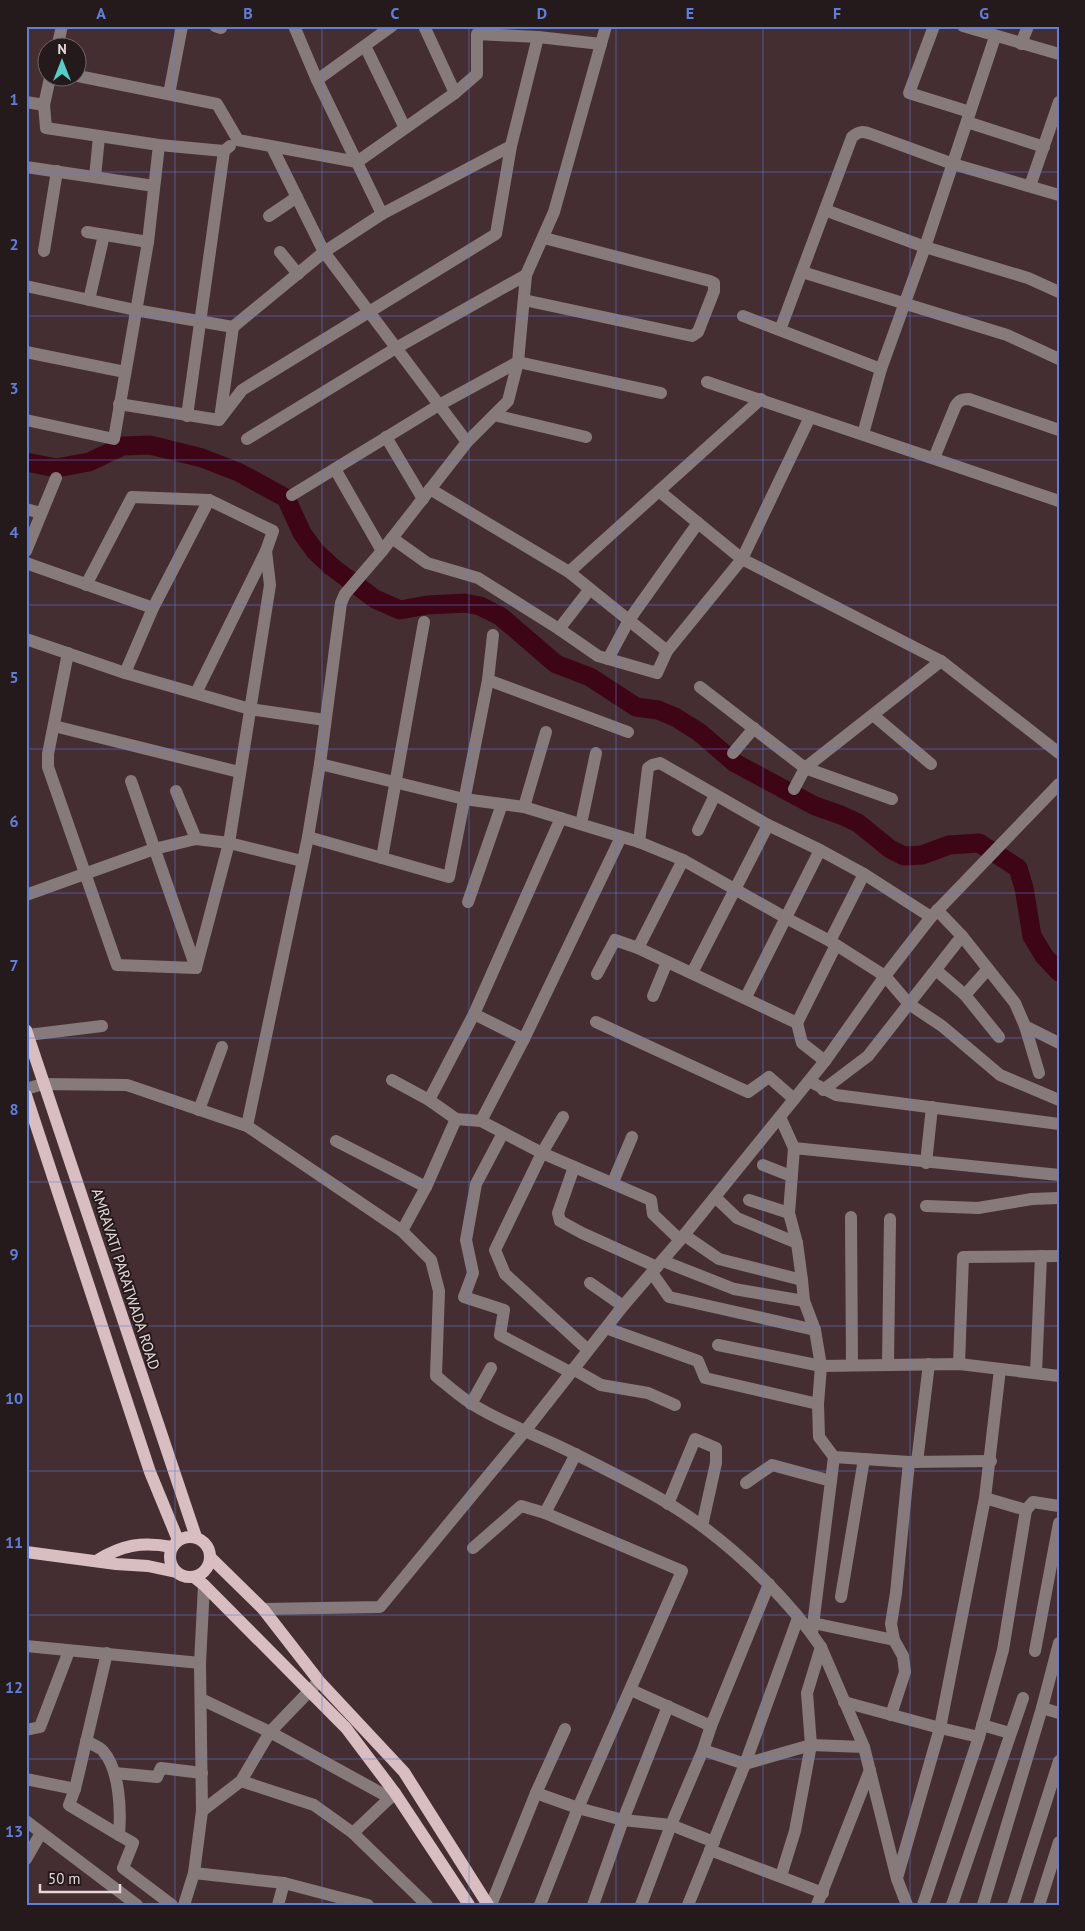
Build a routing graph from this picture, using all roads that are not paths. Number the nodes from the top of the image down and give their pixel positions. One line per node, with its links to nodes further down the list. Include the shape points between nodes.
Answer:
1 (182, 26): 19 (street)
2 (294, 26): 16 (street)
3 (392, 26): 13 (street)
4 (424, 26): 18 (street)
5 (606, 26): 11 (street)
6 (934, 26): 23 (street, via 908,93)
7 (963, 26): 9 (street)
8 (1028, 26): 12 (street)
9 (990, 32): 12 (street); 23 (street)
10 (538, 37): 11 (street); 18 (street, via 477,34 477,74); 28 (street)
11 (601, 44): 46 (street)
12 (1021, 44): 14 (street)
13 (365, 46): 16 (street); 24 (street)
14 (1059, 54)
15 (88, 78): 19 (street)
16 (317, 80): 32 (street)
17 (48, 88): 22 (street)
18 (455, 93): 24 (street)
19 (169, 94): 26 (street, via 217,104)
20 (26, 102): 22 (street)
21 (1059, 102): 30 (street)
22 (44, 105): 25 (street, via 46,128)
23 (969, 117): 30 (street); 33 (street)
24 (405, 128): 32 (street)
25 (99, 137): 27 (street); 36 (street)
26 (238, 140): 29 (street); 31 (street)
27 (159, 145): 31 (street); 37 (street)
28 (511, 146): 42 (street); 61 (street, via 496,234)
29 (272, 147): 32 (street); 40 (street)
30 (1044, 147): 38 (street)
31 (224, 151): 63 (street)
32 (357, 162): 42 (street)
33 (953, 164): 38 (street); 41 (street, via 871,134 857,133 852,137); 48 (street)
34 (26, 168): 35 (street)
35 (57, 171): 36 (street); 49 (street)
36 (95, 176): 37 (street)
37 (154, 186): 47 (street)
38 (1030, 186): 39 (street)
39 (1059, 195)
40 (297, 197): 43 (street); 51 (street)
41 (825, 210): 48 (street); 52 (street)
42 (382, 214): 51 (street)
43 (269, 216)
44 (87, 232): 45 (street)
45 (104, 235): 47 (street); 57 (street)
46 (544, 238): 54 (street); 58 (street, via 710,280 714,283 714,291 698,332 692,336)
47 (148, 242): 60 (street)
48 (925, 247): 56 (street, via 1028,278); 59 (street)
49 (44, 251)
50 (280, 252): 53 (street)
51 (324, 252): 53 (street); 61 (street)
52 (802, 272): 59 (street); 65 (street)
53 (298, 274): 64 (street)
54 (526, 274): 58 (street); 66 (street)
55 (26, 286): 57 (street)
56 (1059, 292)
57 (89, 300): 60 (street)
58 (524, 300): 69 (street)
59 (903, 305): 68 (street, via 1006,336); 70 (street)
60 (135, 310): 63 (street); 71 (street)
61 (369, 312): 66 (street); 81 (street, via 242,390)
62 (743, 316): 65 (street)
63 (200, 322): 64 (street); 78 (street)
64 (233, 327): 81 (street)
65 (780, 330): 70 (street)
66 (396, 348): 76 (street); 86 (street)
67 (26, 352): 71 (street)
68 (1059, 359)
69 (518, 362): 73 (street); 76 (street); 77 (street, via 508,401)
70 (881, 369): 83 (street)
71 (125, 372): 75 (street)
72 (708, 382): 74 (street)
73 (661, 393)
74 (761, 399): 79 (street); 91 (street)
75 (120, 404): 78 (street); 80 (street, via 114,439)
76 (439, 405): 84 (street); 87 (street)
77 (494, 415): 85 (street); 87 (street)
78 (187, 416): 81 (street)
79 (810, 417): 83 (street); 103 (street)
80 (26, 420)
81 (219, 420)
82 (1059, 430): 88 (street, via 969,398 963,399 955,407)
83 (863, 434): 88 (street)
84 (386, 437): 89 (street); 92 (street)
85 (586, 437)
86 (247, 439)
87 (467, 442): 92 (street)
88 (934, 458): 95 (street)
89 (335, 469): 93 (street); 102 (street)
90 (56, 478): 97 (street)
91 (659, 491): 98 (street); 105 (street)
92 (426, 494): 99 (street); 105 (street, via 470,511)
93 (292, 495)
94 (210, 500): 101 (street, via 273,531); 106 (street, via 132,497); 108 (street)
95 (1059, 502)
96 (26, 509): 97 (street)
97 (41, 513): 100 (street)
98 (698, 523): 103 (street); 109 (street)
99 (392, 538): 102 (street); 111 (street, via 432,565 478,578)
100 (26, 551)
101 (266, 551): 121 (street); 122 (street, via 270,585)
102 (382, 551): 124 (street, via 341,603)
103 (742, 558): 114 (street); 117 (street)
104 (26, 563): 106 (street)
105 (569, 572): 107 (street)
106 (86, 585): 108 (street)
107 (590, 589): 109 (street); 111 (street)
108 (153, 608): 118 (street)
109 (629, 620): 114 (street); 116 (street)
110 (424, 622): 137 (street)
111 (559, 629): 116 (street, via 598,656)
112 (493, 635): 119 (street)
113 (26, 639): 115 (street)
114 (667, 651): 116 (street, via 656,673)
115 (68, 653): 118 (street); 125 (street)
116 (608, 659)
117 (941, 661): 123 (street); 131 (street)
118 (125, 673): 121 (street)
119 (488, 680): 128 (street); 142 (street)
120 (700, 687): 126 (street)
121 (196, 693): 122 (street)
122 (250, 709): 124 (street); 135 (street)
123 (873, 715): 133 (street); 134 (street)
124 (325, 720): 132 (street)
125 (54, 726): 135 (street); 160 (street, via 48,767)
126 (754, 728): 130 (street); 134 (street)
127 (546, 732): 145 (street)
128 (628, 732)
129 (596, 753): 147 (street)
130 (733, 753)
131 (1059, 753)
132 (320, 764): 137 (street); 150 (street)
133 (931, 764)
134 (805, 768): 139 (street); 143 (street)
135 (239, 772): 153 (street)
136 (131, 781): 155 (street)
137 (395, 783): 142 (street); 157 (street)
138 (1059, 784): 165 (street)
139 (794, 789)
140 (176, 792): 152 (street)
141 (715, 794): 148 (street); 149 (street); 154 (street, via 660,763 652,765 646,773)
142 (464, 799): 144 (street); 157 (street, via 449,877)
143 (892, 799)
144 (502, 804): 145 (street); 164 (street)
145 (524, 807): 146 (street)
146 (562, 818): 147 (street); 181 (street)
147 (581, 824): 151 (street)
148 (768, 825): 156 (street); 162 (street)
149 (698, 830)
150 (308, 837): 157 (street); 159 (street)
151 (621, 837): 154 (street); 188 (street)
152 (196, 839): 153 (street); 155 (street)
153 (230, 842): 159 (street); 171 (street)
154 (638, 842): 158 (street)
155 (154, 849): 160 (street); 171 (street)
156 (820, 850): 161 (street); 166 (street)
157 (382, 858)
158 (683, 860): 162 (street); 169 (street)
159 (302, 861): 209 (street)
160 (85, 874): 163 (street); 171 (street, via 117,965)
161 (864, 874): 165 (street); 168 (street)
162 (736, 890): 166 (street); 174 (street)
163 (26, 895)
164 (468, 902)
165 (934, 914): 167 (street); 176 (street)
166 (786, 918): 168 (street); 179 (street)
167 (962, 936): 172 (street); 173 (street)
168 (833, 943): 176 (street); 183 (street)
169 (638, 948): 170 (street); 175 (street, via 615,940)
170 (667, 962): 174 (street); 178 (street)
171 (196, 968)
172 (988, 969): 177 (street); 185 (street, via 1014,1003)
173 (936, 970): 177 (street); 180 (street)
174 (692, 973): 179 (street)
175 (597, 974)
176 (885, 976): 180 (street); 191 (street)
177 (965, 995): 187 (street)
178 (653, 996)
179 (746, 997): 183 (street)
180 (909, 1004): 197 (street, via 868,1056); 201 (street, via 942,1026 1000,1075)
181 (474, 1014): 188 (street); 200 (street)
182 (596, 1022): 199 (street, via 748,1092 769,1077)
183 (797, 1022): 191 (street, via 802,1043)
184 (102, 1026): 186 (street)
185 (1025, 1026): 189 (street); 192 (street)
186 (27, 1032): 195 (main road, AMRAVATI PARATWADA ROAD)
187 (999, 1037)
188 (524, 1039): 207 (street)
189 (1059, 1042)
190 (222, 1047): 203 (street)
191 (825, 1061): 194 (street)
192 (1039, 1073)
193 (392, 1080): 200 (street)
194 (809, 1081): 197 (street); 199 (street)
195 (43, 1084): 196 (street); 203 (street, via 127,1085); 271 (main road, AMRAVATI PARATWADA ROAD)
196 (26, 1089)
197 (823, 1090): 202 (street, via 836,1095)
198 (26, 1095): 272 (main road)
199 (794, 1099): 205 (street)
200 (429, 1100): 206 (street)
201 (1059, 1100)
202 (932, 1107): 208 (street); 215 (street)
203 (199, 1110): 209 (street)
204 (563, 1117): 214 (street)
205 (780, 1117): 213 (street); 222 (street)
206 (456, 1119): 207 (street); 221 (street)
207 (481, 1121): 210 (street)
208 (1059, 1124)
209 (247, 1126): 229 (street)
210 (503, 1133): 214 (street); 250 (street, via 476,1184 466,1240 473,1273 464,1297 504,1310 500,1335)
211 (632, 1137): 220 (street)
212 (336, 1141): 221 (street)
213 (794, 1148): 215 (street); 219 (street)
214 (542, 1154): 217 (street); 242 (street, via 495,1250 505,1274)
215 (926, 1163): 218 (street)
216 (763, 1165): 219 (street)
217 (574, 1166): 220 (street); 234 (street, via 558,1214 560,1221)
218 (1059, 1174)
219 (791, 1176): 226 (street)
220 (613, 1182): 230 (street, via 651,1200 653,1214)
221 (426, 1187): 229 (street)
222 (715, 1197): 230 (street); 231 (street, via 737,1218)
223 (1059, 1198): 225 (street, via 978,1208)
224 (749, 1200): 226 (street)
225 (926, 1206)
226 (788, 1213): 231 (street)
227 (851, 1216): 246 (street)
228 (890, 1219): 243 (street)
229 (402, 1231): 253 (street, via 431,1260 440,1291 436,1376)
230 (682, 1237): 234 (street); 235 (street, via 719,1259)
231 (797, 1243): 235 (street)
232 (1041, 1256): 233 (street); 245 (street, via 963,1257); 251 (street)
233 (1059, 1256)
234 (657, 1267): 237 (street, via 734,1289); 238 (street); 240 (street, via 669,1297)
235 (802, 1280): 237 (street)
236 (590, 1283): 238 (street)
237 (804, 1301): 240 (street)
238 (623, 1306): 239 (street)
239 (606, 1328): 242 (street); 254 (street, via 698,1361 705,1378)
240 (815, 1330): 247 (street)
241 (718, 1345): 247 (street)
242 (588, 1350): 250 (street)
243 (888, 1364): 244 (street); 246 (street)
244 (930, 1364): 245 (street); 261 (street)
245 (959, 1364): 249 (street)
246 (852, 1365): 247 (street)
247 (821, 1366): 254 (street)
248 (491, 1368): 253 (street)
249 (1000, 1369): 251 (street); 260 (street)
250 (572, 1370): 255 (street, via 601,1385 648,1394); 256 (street)
251 (1036, 1374): 252 (street)
252 (1059, 1376)
253 (472, 1404): 256 (street)
254 (818, 1404): 258 (street, via 819,1437)
255 (675, 1405)
256 (525, 1431): 257 (street); 281 (street, via 380,1607)
257 (576, 1454): 265 (street); 268 (street)
258 (834, 1457): 259 (street); 262 (street)
259 (864, 1459): 261 (street); 280 (street)
260 (991, 1461): 261 (street); 264 (street)
261 (913, 1462): 284 (street, via 891,1624)
262 (831, 1481): 263 (street, via 772,1464); 283 (street)
263 (746, 1483)
264 (985, 1498): 267 (street); 305 (street)
265 (668, 1504): 270 (street); 270 (street, via 695,1439 716,1448 716,1463)
266 (1059, 1506): 267 (street, via 1033,1502)
267 (1026, 1510): 308 (street, via 1002,1650)
268 (544, 1514): 273 (street, via 521,1506); 293 (street, via 682,1571)
269 (1059, 1523): 289 (street)
270 (702, 1526): 279 (street)
271 (196, 1537): 272 (main road, via 187,1536); 275 (main road, via 210,1549)
272 (175, 1543): 276 (main road, via 120,1548); 277 (main road, via 169,1555)
273 (473, 1548)
274 (26, 1552): 276 (main road)
275 (211, 1558): 278 (main road); 281 (main road)
276 (96, 1561): 277 (main road)
277 (176, 1572): 278 (main road)
278 (199, 1581): 291 (street); 294 (main road)
279 (769, 1584): 282 (street); 302 (street)
280 (841, 1596)
281 (263, 1610): 292 (main road)
282 (798, 1618): 283 (street); 315 (street)
283 (812, 1628): 284 (street); 287 (street)
284 (894, 1640): 301 (street, via 903,1656 904,1672)
285 (1059, 1643): 299 (street)
286 (26, 1646): 288 (street)
287 (821, 1647): 297 (street); 311 (street, via 807,1693)
288 (69, 1651): 290 (street); 307 (street, via 40,1727)
289 (1035, 1651)
290 (107, 1653): 291 (street); 310 (street)
291 (200, 1663): 296 (street)
292 (319, 1681): 294 (street); 347 (main road, via 404,1772)
293 (631, 1690): 298 (street); 324 (street)
294 (310, 1691): 309 (street); 323 (main road, via 346,1728)
295 (1023, 1698): 303 (street)
296 (201, 1699): 309 (street); 318 (street)
297 (844, 1702): 301 (street); 312 (street)
298 (668, 1706): 302 (street); 326 (street)
299 (1042, 1708): 300 (street); 304 (street)
300 (1059, 1713)
301 (891, 1715): 305 (street)
302 (711, 1726): 313 (street)
303 (1012, 1727): 304 (street); 308 (street); 354 (street)
304 (1037, 1727): 355 (street)
305 (940, 1728): 308 (street); 337 (street)
306 (566, 1729): 322 (street)
307 (26, 1730)
308 (980, 1731): 353 (street)
309 (270, 1732): 320 (street); 323 (street)
310 (86, 1742): 317 (street, via 103,1750); 321 (street)
311 (811, 1745): 312 (street); 315 (street); 336 (street, via 795,1831)
312 (864, 1748): 316 (street)
313 (703, 1750): 315 (street); 328 (street)
314 (1059, 1761): 356 (street)
315 (745, 1764): 333 (street)
316 (870, 1770): 337 (street); 339 (street)
317 (115, 1773): 318 (street, via 157,1777 161,1768); 331 (street, via 121,1820)
318 (202, 1773): 325 (street)
319 (26, 1779): 321 (street)
320 (241, 1782): 325 (street); 330 (street, via 314,1805)
321 (75, 1789): 331 (street, via 69,1805)
322 (536, 1793): 324 (street); 347 (street)
323 (393, 1795): 330 (street); 346 (main road)
324 (578, 1808): 326 (street); 348 (street)
325 (202, 1811): 335 (street)
326 (623, 1820): 328 (street); 349 (street)
327 (26, 1821): 329 (street)
328 (671, 1825): 333 (street); 350 (street)
329 (41, 1833): 334 (street); 340 (street)
330 (354, 1833): 345 (street)
331 (119, 1835): 341 (street, via 133,1843 123,1868)
332 (1059, 1842): 357 (street)
333 (712, 1846): 336 (street); 351 (street)
334 (26, 1859)
335 (194, 1873): 338 (street); 342 (street)
336 (781, 1876): 339 (street)
337 (896, 1879): 352 (street)
338 (284, 1883): 343 (street); 344 (street)
339 (823, 1901)
340 (137, 1905)
341 (172, 1905)
342 (184, 1905)
343 (278, 1905)
344 (368, 1905)
345 (427, 1905)
346 (469, 1905)
347 (489, 1905)
348 (540, 1905)
349 (593, 1905)
350 (641, 1905)
351 (688, 1905)
352 (907, 1905)
353 (923, 1905)
354 (952, 1905)
355 (983, 1905)
356 (1013, 1905)
357 (1039, 1905)

